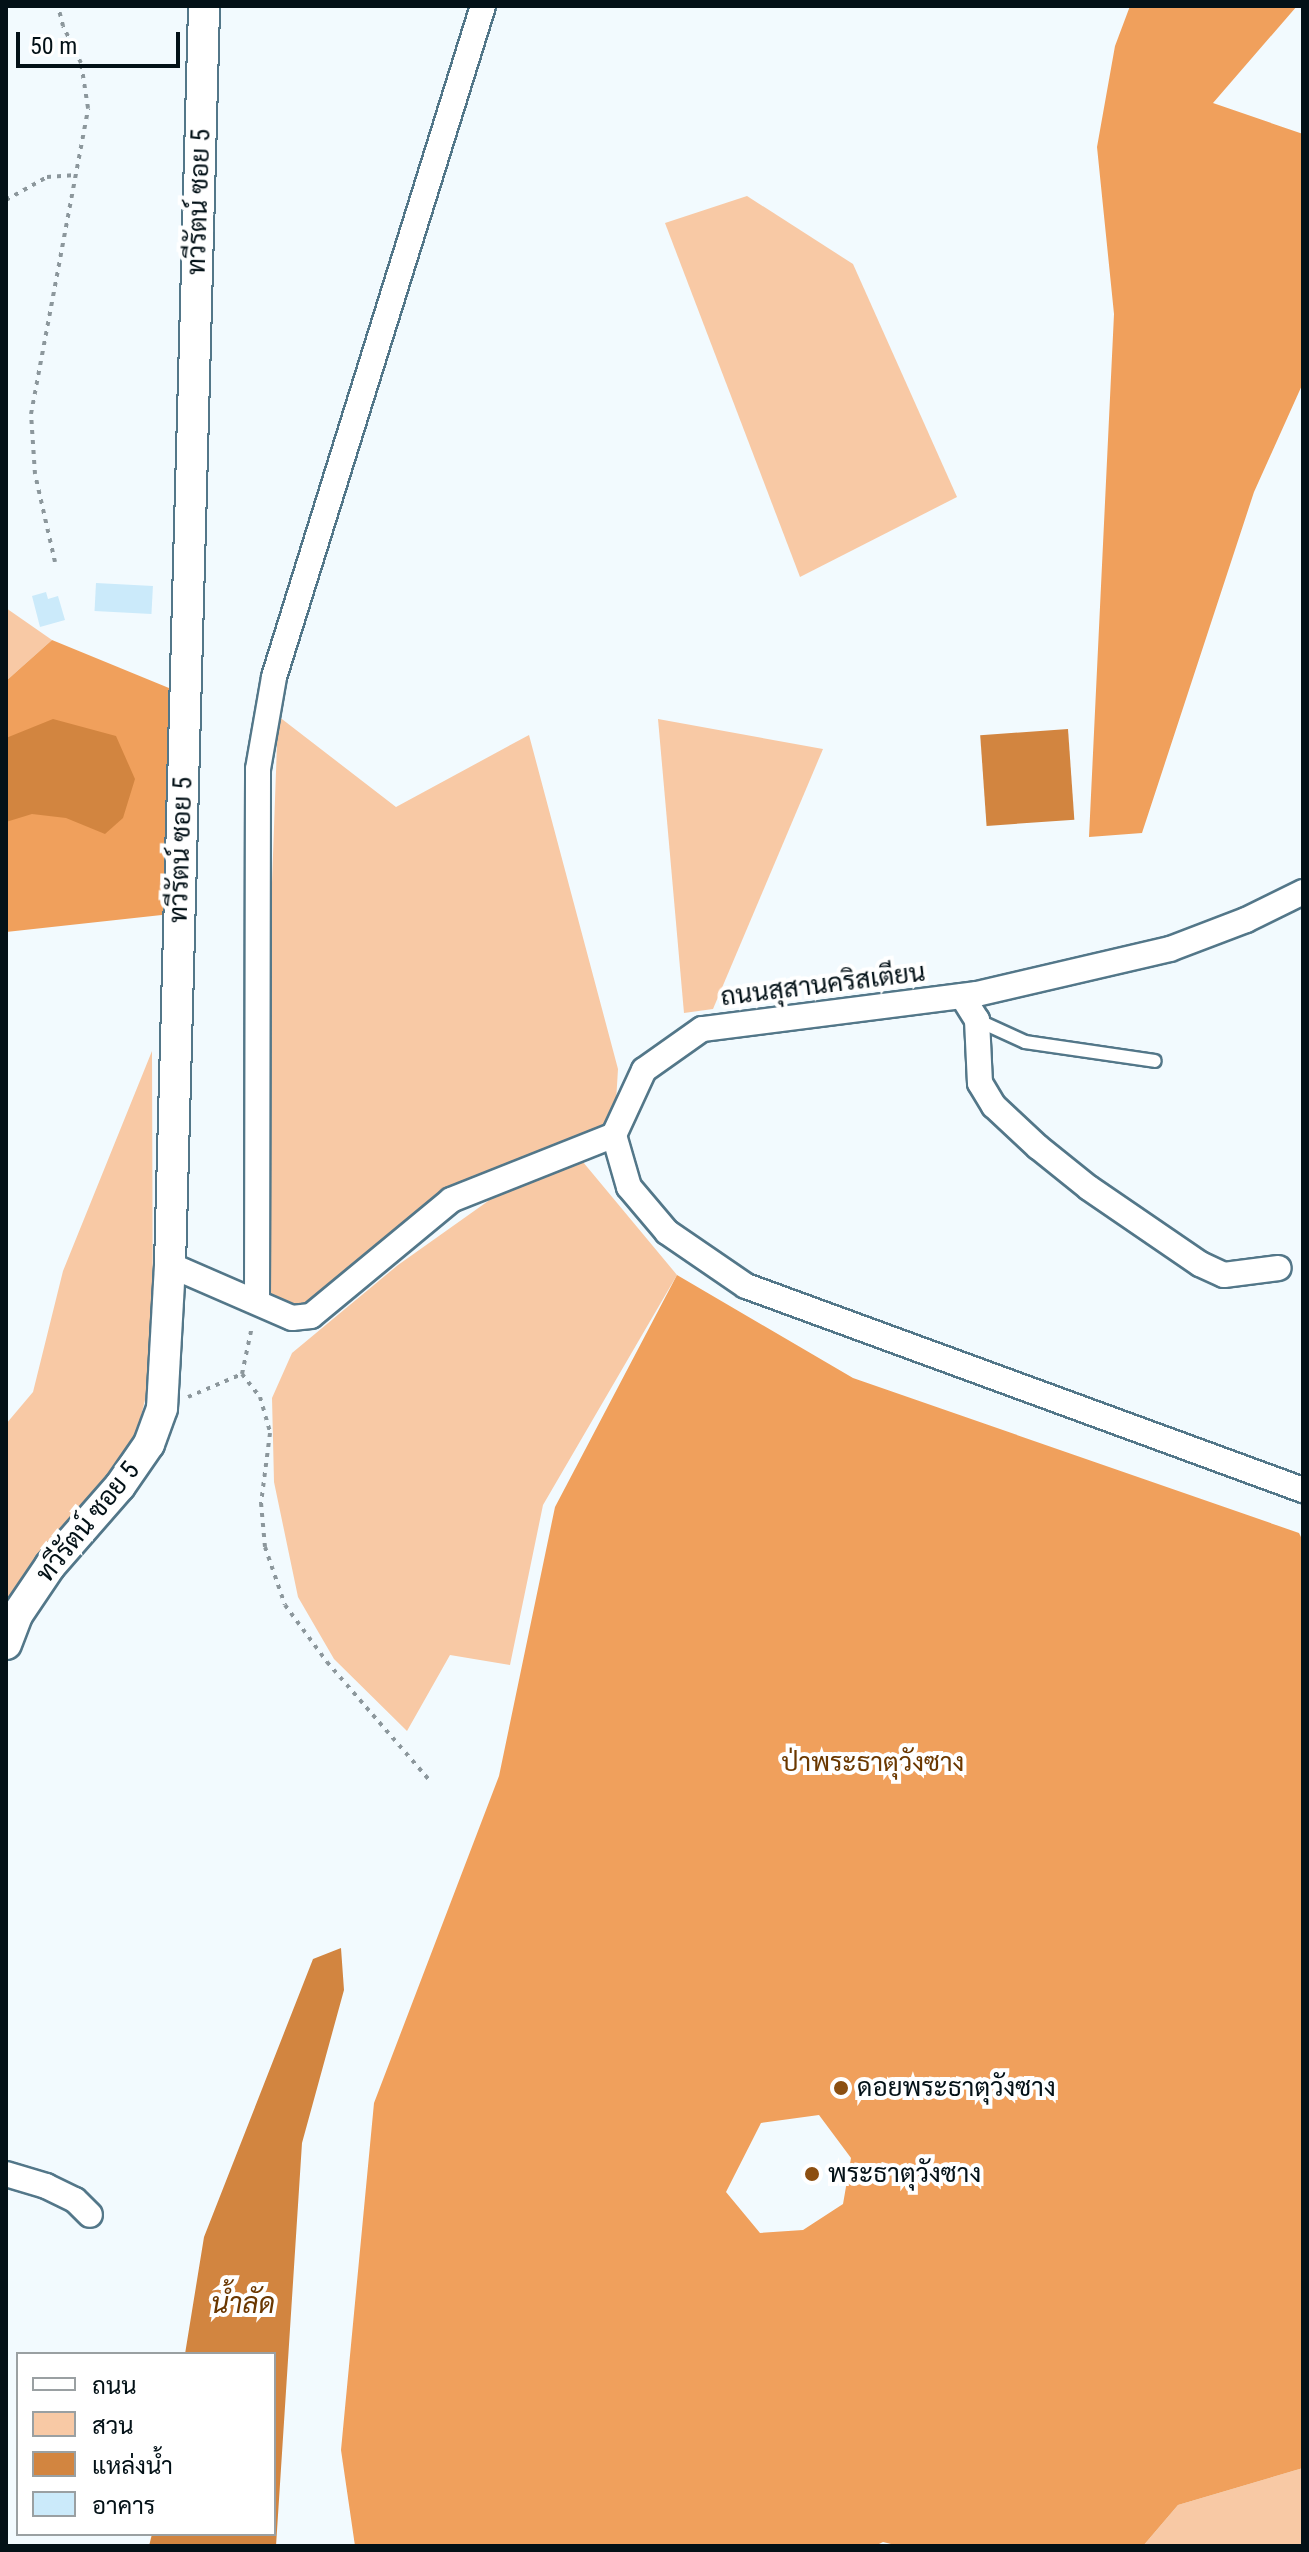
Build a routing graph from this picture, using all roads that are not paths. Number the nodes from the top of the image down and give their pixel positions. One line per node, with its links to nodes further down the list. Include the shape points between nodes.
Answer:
1 (204, 6): 8 (street, ทวีรัตน์ ซอย 5)
2 (483, 6): 10 (street, via 274,677 258,769)
3 (1303, 892): 4 (street, ถนนสุสานคริสเตียน, via 1170,949)
4 (962, 996): 5 (street); 7 (street, ถนนสุสานคริสเตียน, via 702,1029 644,1070)
5 (977, 1020): 6 (lane, via 1025,1042); 9 (street, via 980,1083 994,1106 1048,1155 1200,1264 1224,1275)
6 (1155, 1061)
7 (614, 1135): 10 (street, via 451,1200 311,1316 292,1318); 11 (street, via 629,1187 667,1232 746,1286)
8 (170, 1265): 10 (street); 12 (street, ทวีรัตน์ ซอย 5, via 162,1408 149,1444 50,1566 17,1615)
9 (1279, 1268)
10 (257, 1300)
11 (1303, 1490)
12 (6, 1644)
13 (6, 2174): 14 (street, via 75,2200)
14 (90, 2215)

